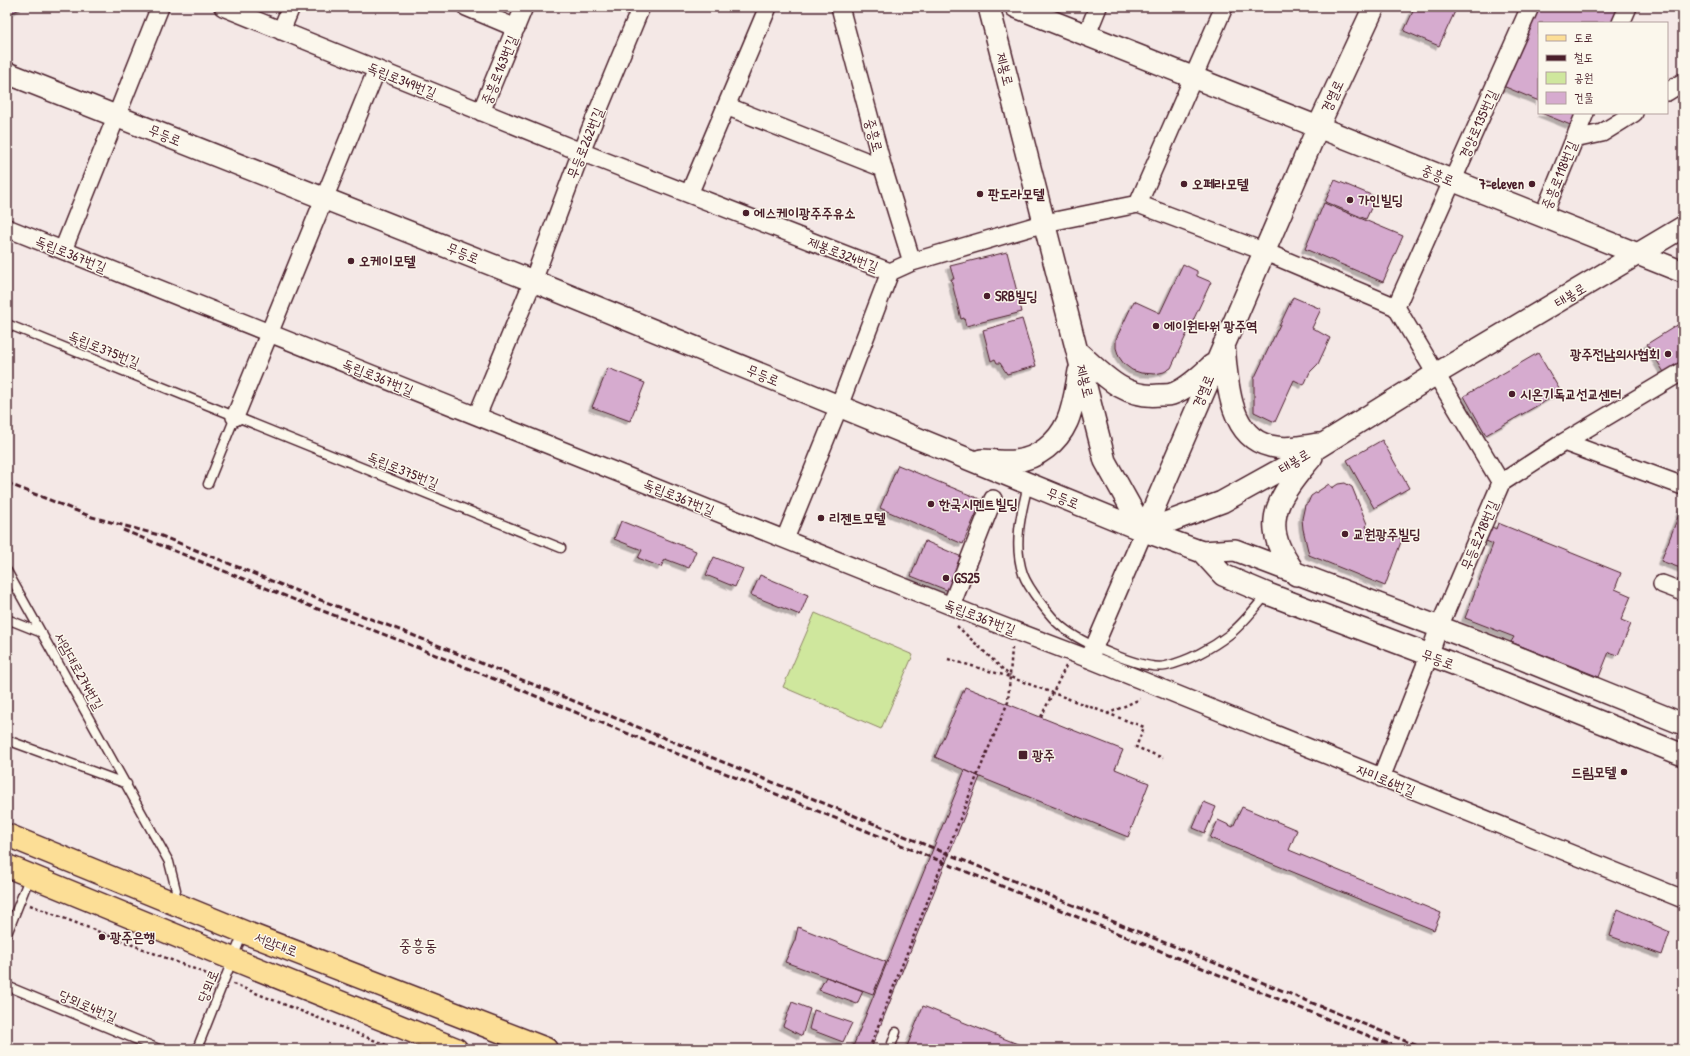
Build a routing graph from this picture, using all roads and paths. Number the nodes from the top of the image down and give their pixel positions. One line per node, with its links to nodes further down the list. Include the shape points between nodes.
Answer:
1 (160, 7): 29 (street)
2 (223, 7): 18 (street, 독립로349번길)
3 (291, 7): 18 (street)
4 (466, 7): 17 (street, 중흥로163번길)
5 (524, 7): 17 (street, 중흥로163번길)
6 (641, 7): 32 (street, 무등로262번길)
7 (768, 7): 25 (street)
8 (840, 7): 33 (street, 중흥로)
9 (989, 7): 39 (street, 제봉로)
10 (1016, 7): 19 (street, 중흥로)
11 (1098, 7): 19 (street)
12 (1224, 7): 22 (street)
13 (1374, 7): 30 (street, 경열로)
14 (1530, 7): 34 (street, 경양로135번길)
15 (1628, 7): 16 (street)
16 (1622, 22)
17 (516, 28): 26 (street, 중흥로163번길)
18 (281, 31): 20 (street, 독립로349번길)
19 (1087, 34): 22 (street, 중흥로)
20 (377, 70): 26 (street, 독립로349번길); 36 (street)
21 (7, 73): 29 (street, 무등로)
22 (1194, 77): 30 (street, 중흥로); 37 (street)
23 (1683, 82): 24 (street)
24 (1668, 91)
25 (726, 106): 33 (street); 35 (street)
26 (482, 112): 32 (street, 독립로349번길)
27 (1585, 114): 31 (street, 중흥로118번길)
28 (1632, 114): 31 (street, via 1602,133)
29 (117, 116): 36 (street, 무등로); 42 (street)
30 (1318, 126): 34 (street, 중흥로); 43 (street, 경열로)
31 (1574, 139): 38 (street, 중흥로118번길)
32 (581, 152): 35 (street, 제봉로324번길); 48 (street, 무등로262번길)
33 (883, 168): 45 (street, 중흥로)
34 (1452, 180): 38 (street, 중흥로); 49 (street, 경양로135번길)
35 (689, 194): 46 (street, 제봉로324번길)
36 (325, 198): 48 (street, 무등로); 51 (street)
37 (1138, 204): 39 (street); 43 (street)
38 (1543, 216): 44 (street, 중흥로)
39 (1045, 223): 45 (street, 제봉로324번길); 53 (street, 제봉로)
40 (7, 228): 42 (street, 독립로367번길)
41 (1683, 228): 44 (street, 태봉로)
42 (63, 250): 51 (street, 독립로367번길)
43 (1263, 251): 49 (street); 52 (street, 경열로)
44 (1639, 254): 47 (street, 중흥로); 56 (street, 태봉로)
45 (912, 262): 46 (street, 제봉로324번길)
46 (890, 272): 57 (street)
47 (1683, 272)
48 (533, 281): 57 (street, 무등로); 59 (street, 무등로262번길)
49 (1396, 307): 56 (street)
50 (7, 324): 58 (lane, 독립로375번길)
51 (270, 333): 58 (street); 59 (street, 독립로367번길)
52 (1224, 343): 54 (street, 경열로); 61 (street, via 1231,399 1240,422 1249,433 1259,442 1269,446 1285,448)
53 (1079, 357): 54 (street, via 1114,384 1134,394 1151,396 1173,394); 62 (street, via 1067,422 1045,450 1032,458 1016,461); 68 (street, 제봉로, via 1105,461)
54 (1216, 362): 68 (street, 경열로)
55 (1683, 371): 60 (street, 무등로218번길)
56 (1436, 374): 61 (street, 태봉로); 65 (street)
57 (839, 406): 62 (street, 무등로); 69 (street)
58 (235, 416): 63 (lane); 70 (lane, 독립로375번길)
59 (477, 416): 69 (street, 독립로367번길)
60 (1564, 442): 65 (street, 무등로218번길); 66 (street)
61 (1324, 443): 68 (street, 태봉로, via 1222,502); 73 (street, via 1284,492 1276,512 1275,534 1280,549)
62 (965, 458): 64 (street, 무등로)
63 (208, 484)
64 (1028, 484): 68 (street, 무등로); 84 (lane, via 1021,512 1018,541 1023,575 1062,628)
65 (1501, 484): 80 (street, 무등로218번길)
66 (1683, 486)
67 (993, 500): 77 (street)
68 (1144, 531): 71 (street, 무등로); 84 (street)
69 (785, 539): 77 (street, 독립로367번길)
70 (561, 548)
71 (1202, 552): 73 (street, 무등로, via 1235,550); 76 (street, 무등로, via 1223,575)
72 (7, 571): 81 (lane, 서암대로274번길)
73 (1296, 575): 80 (street, 무등로)
74 (1662, 584): 75 (street)
75 (1683, 592)
76 (1268, 594): 84 (lane, via 1231,633 1210,648 1182,661 1164,667); 85 (street, 무등로)
77 (951, 606): 83 (street, 독립로367번길)
78 (7, 619): 81 (lane)
79 (957, 626): 87 (path)
80 (1439, 627): 85 (street, 무등로218번길); 92 (street, 무등로)
81 (42, 632): 97 (lane, 서암대로274번길)
82 (1012, 648): 87 (path)
83 (1072, 653): 84 (street, 독립로367번길); 88 (path)
84 (1092, 653): 96 (street, 자미로6번길)
85 (1429, 656): 94 (street, 무등로, via 1491,678); 96 (street, 무등로218번길)
86 (948, 659): 87 (path)
87 (1010, 676): 88 (path); 115 (path, bridge, via 1008,702)
88 (1053, 693): 90 (path); 91 (path)
89 (1140, 699): 90 (path)
90 (1107, 714): 95 (path, via 1144,728 1136,747)
91 (1041, 717)
92 (1683, 724)
93 (7, 740): 97 (lane)
94 (1683, 755)
95 (1163, 758)
96 (1381, 778): 101 (street, 자미로6번길)
97 (127, 784): 103 (lane, 서암대로274번길, via 169,862 176,890)
98 (7, 835): 103 (main road, 서암대로)
99 (7, 866): 100 (main road)
100 (30, 875): 102 (lane); 106 (main road)
101 (1683, 899)
102 (20, 902): 105 (lane); 107 (path)
103 (172, 902): 104 (main road, 서암대로)
104 (244, 932): 106 (lane, 당뫼로); 114 (main road, 서암대로)
105 (7, 934)
106 (232, 959): 107 (lane, 당뫼로); 113 (main road)
107 (224, 980): 111 (lane, 당뫼로); 112 (path)
108 (7, 986): 110 (lane, 당뫼로4번길)
109 (896, 1032): 116 (lane)
110 (158, 1049)
111 (197, 1049)
112 (396, 1049)
113 (456, 1049)
114 (546, 1049)
115 (869, 1049)
116 (890, 1049)

